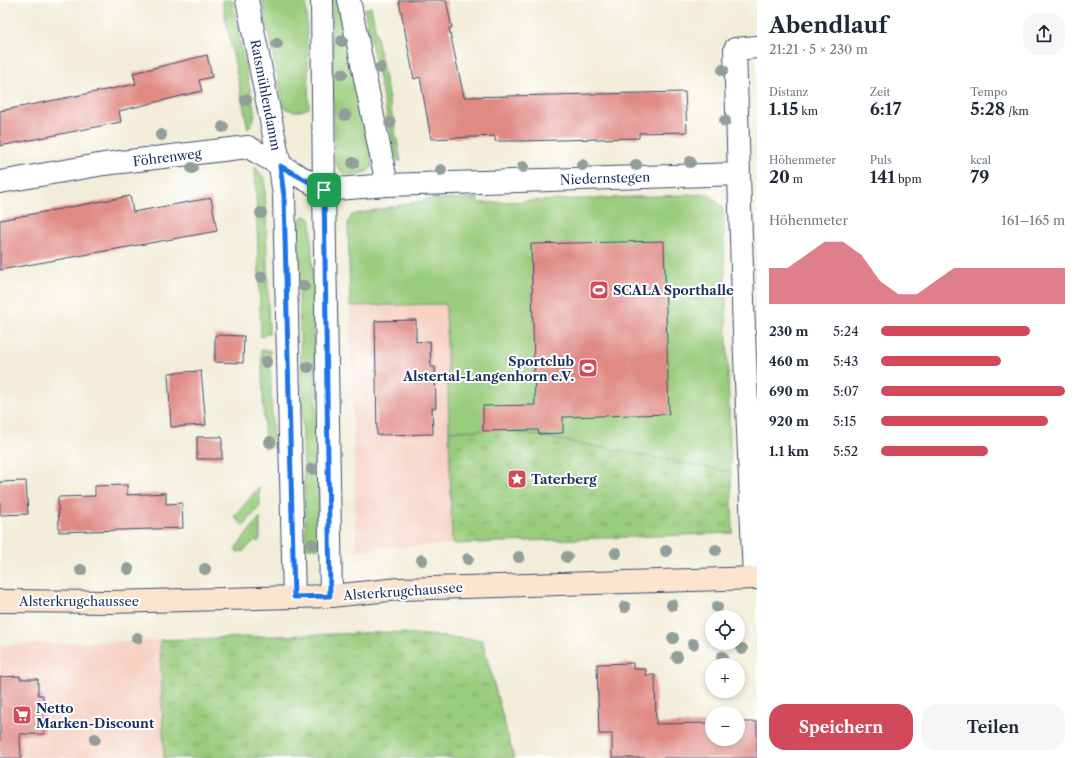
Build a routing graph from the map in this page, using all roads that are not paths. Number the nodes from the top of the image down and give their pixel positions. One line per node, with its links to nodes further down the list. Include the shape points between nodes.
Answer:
1 (247, 0): 5 (street, Ratsmühlendamm)
2 (322, 0): 9 (street)
3 (349, 0): 8 (street)
4 (757, 48): 6 (street, via 735,48)
5 (280, 166): 7 (street, Föhrenweg, via 248,147 104,164); 9 (street, Föhrenweg); 13 (street, Ratsmühlendamm, via 284,196)
6 (739, 174): 8 (street, Niedernstegen); 10 (street)
7 (0, 182)
8 (387, 185): 9 (street, Niedernstegen)
9 (324, 190): 12 (street)
10 (750, 279): 11 (street)
11 (755, 578): 12 (main road, Alsterkrugchaussee, via 399,590)
12 (330, 596): 13 (main road, Alsterkrugchaussee)
13 (294, 597): 14 (main road, Alsterkrugchaussee, via 111,602)
14 (0, 600)

